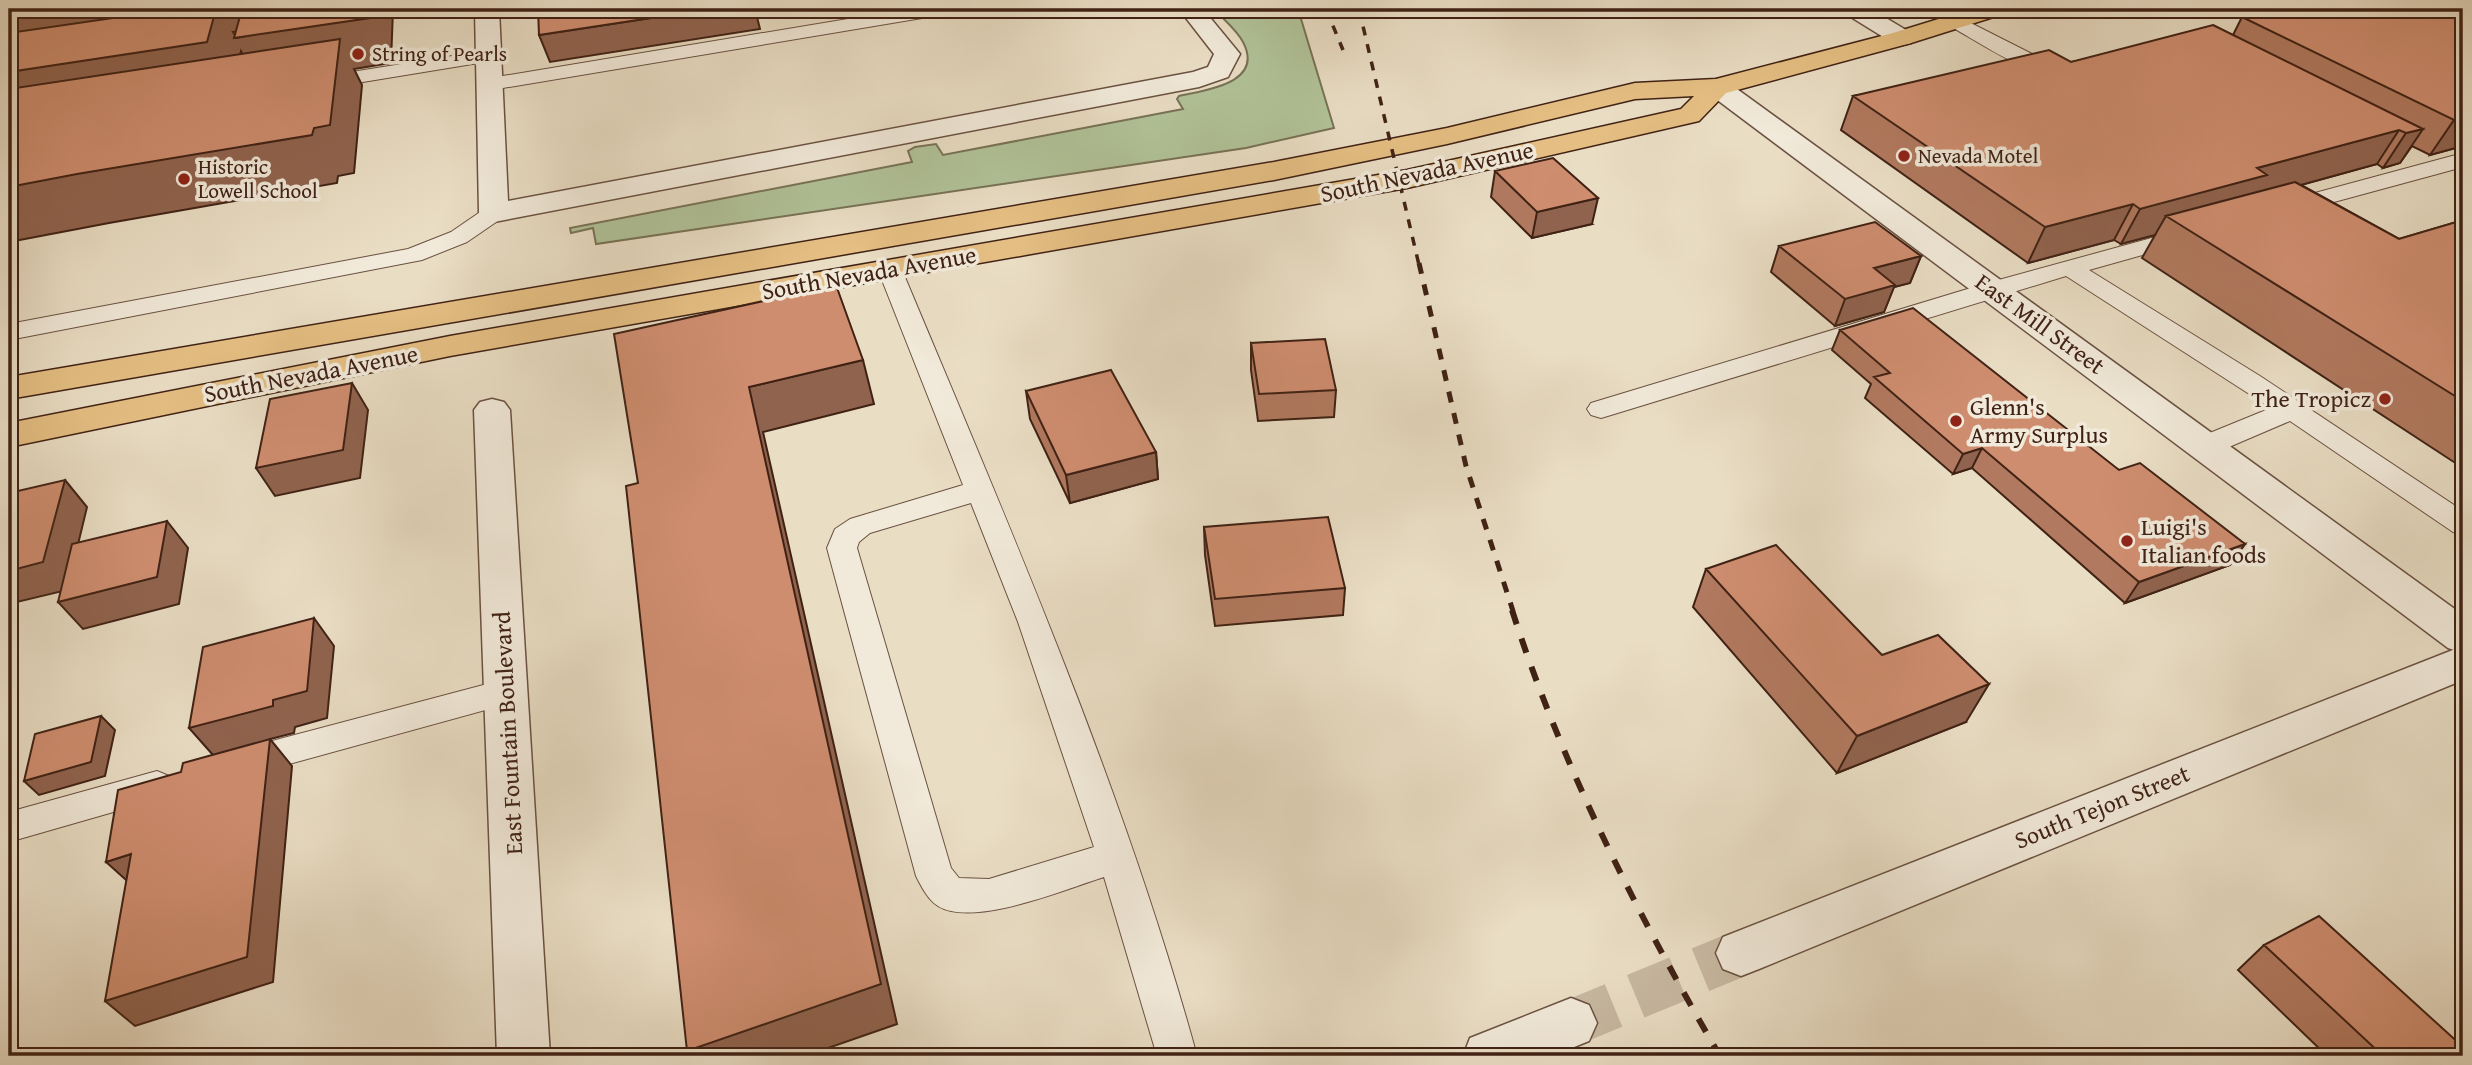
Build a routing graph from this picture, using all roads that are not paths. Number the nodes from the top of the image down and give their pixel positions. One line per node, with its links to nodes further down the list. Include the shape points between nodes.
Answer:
1 (487, 9): 11 (street)
2 (807, 9): 9 (lane)
3 (940, 9): 7 (lane)
4 (1191, 9): 19 (street, via 1225,50 1219,72 1199,79)
5 (1854, 9): 10 (street)
6 (1995, 9): 8 (main road, South Nevada Avenue)
7 (912, 11): 9 (lane)
8 (1955, 21): 10 (main road, South Nevada Avenue); 12 (lane, via 2044,68 2058,72)
9 (815, 30): 13 (lane)
10 (1902, 38): 15 (main road, South Nevada Avenue)
11 (490, 57): 13 (street); 14 (lane)
12 (2083, 65)
13 (491, 84): 19 (street)
14 (295, 87)
15 (1717, 87): 23 (main road, South Nevada Avenue, via 1690,115 1421,176); 24 (street, East Mill Street); 26 (main road, South Nevada Avenue, via 1635,91 1274,171)
16 (2409, 155): 18 (lane)
17 (2463, 160): 18 (lane)
18 (2433, 168): 20 (lane)
19 (494, 213): 25 (lane, via 460,237 414,255)
20 (2258, 216)
21 (2204, 231): 22 (lane)
22 (2070, 268): 24 (lane); 29 (lane)
23 (890, 270): 30 (main road, South Nevada Avenue, via 450,346); 32 (lane)
24 (1993, 289): 27 (lane); 31 (street, East Mill Street)
25 (9, 332)
26 (9, 388)
27 (1601, 409)
28 (492, 410): 36 (street, East Fountain Boulevard)
29 (2292, 410): 31 (lane); 33 (lane)
30 (9, 435)
31 (2205, 446): 34 (street, East Mill Street)
32 (979, 490): 38 (lane, via 1034,622); 38 (lane, via 860,526 846,536 842,548 935,876 950,894 989,896)
33 (2463, 525)
34 (2463, 637)
35 (2463, 662): 39 (street, South Tejon Street)
36 (506, 692): 37 (lane); 41 (street, East Fountain Boulevard)
37 (9, 827)
38 (1116, 857): 42 (lane)
39 (1741, 953)
40 (1571, 1023): 43 (street)
41 (524, 1056)
42 (1177, 1056)
43 (1489, 1056)

